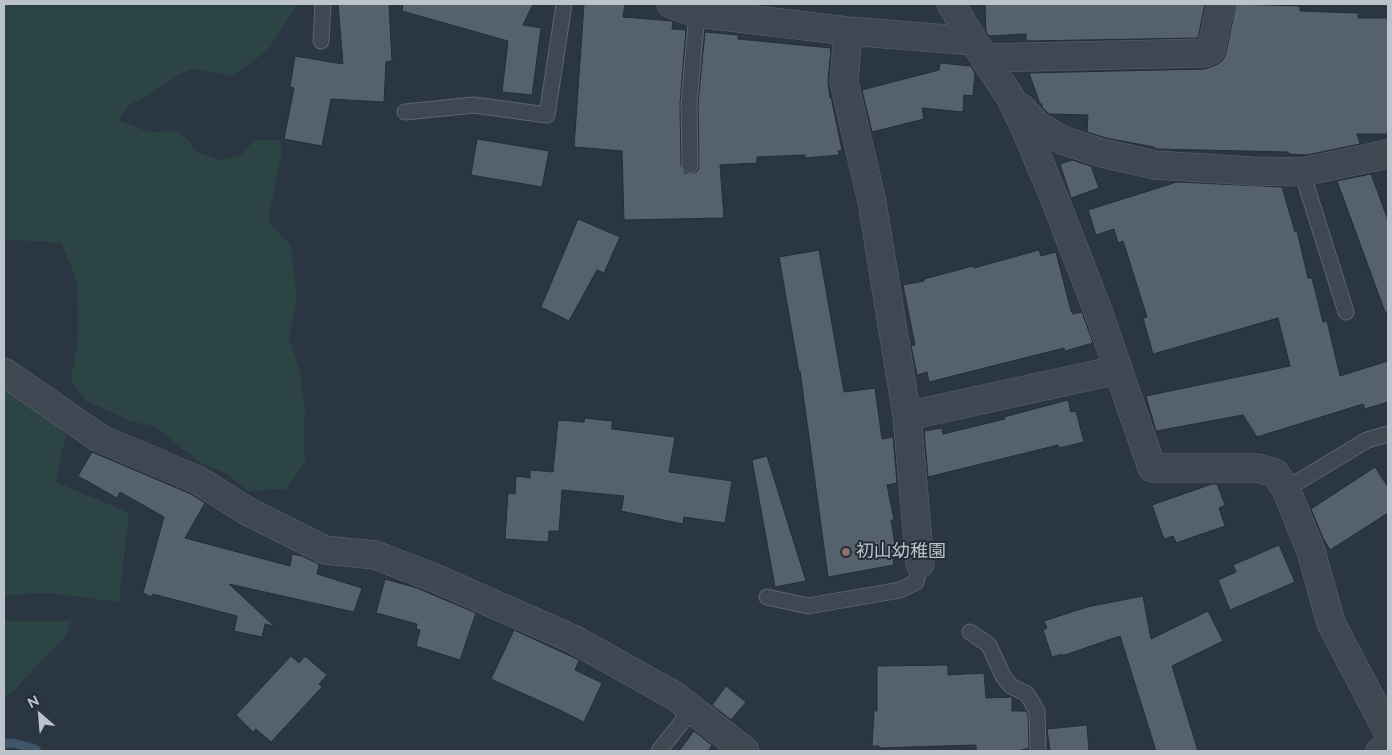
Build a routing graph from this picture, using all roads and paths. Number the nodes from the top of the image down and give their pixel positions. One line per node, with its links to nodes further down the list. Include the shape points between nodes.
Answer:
1 (323, 4): 8 (lane)
2 (564, 4): 11 (lane, via 548,115 474,105)
3 (671, 4): 6 (street)
4 (951, 4): 9 (street)
5 (1221, 4): 9 (street, via 1211,50 1205,53)
6 (697, 13): 7 (street); 13 (lane, via 689,102)
7 (848, 31): 9 (street); 18 (street, via 844,82 872,202)
8 (321, 41)
9 (979, 50): 10 (street)
10 (1010, 97): 14 (street, via 1036,124 1062,140 1102,153 1155,164); 16 (street, via 1055,200)
11 (405, 112)
12 (1388, 154): 14 (street)
13 (690, 165)
14 (1302, 172): 15 (lane)
15 (1346, 312)
16 (1117, 370): 18 (street); 20 (street, via 1152,468 1257,468 1275,472)
17 (4, 372): 24 (street, via 99,438 198,480 247,511 325,550 375,555 437,579 573,639 675,696)
18 (907, 416): 21 (street)
19 (1388, 434): 20 (lane, via 1367,440)
20 (1286, 489): 25 (street, via 1311,551 1331,623)
21 (920, 564): 22 (lane, via 916,582 900,590 808,606)
22 (767, 597)
23 (970, 632): 29 (lane, via 989,645 1003,676 1011,686 1027,694 1037,711)
24 (692, 709): 27 (lane); 28 (street)
25 (1388, 732)
26 (1388, 748): 30 (street)
27 (659, 751)
28 (745, 751)
29 (1038, 751)
30 (1380, 751)

